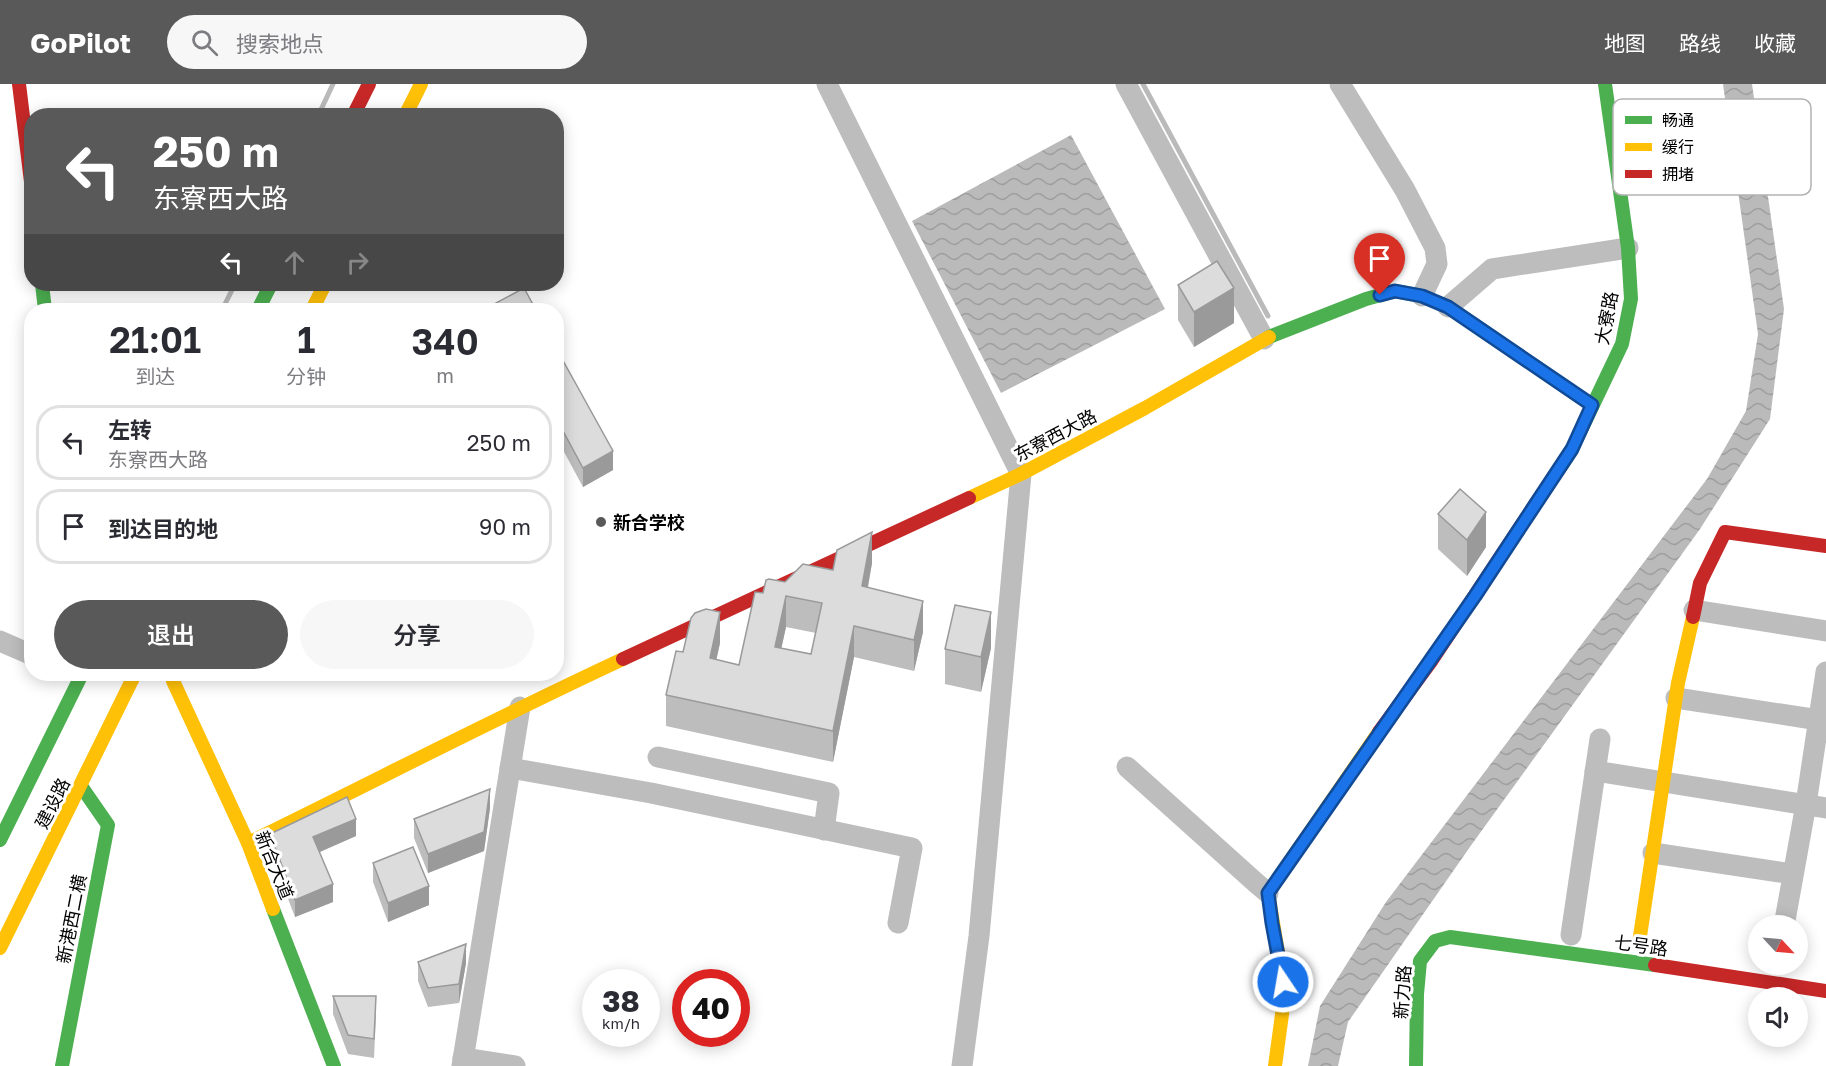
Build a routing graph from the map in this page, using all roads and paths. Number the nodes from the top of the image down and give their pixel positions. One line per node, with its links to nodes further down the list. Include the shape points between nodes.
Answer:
1 (19, 84): 10 (street)
2 (369, 84): 8 (street)
3 (421, 84): 9 (street)
4 (826, 84): 18 (street)
5 (1126, 84): 16 (street)
6 (1341, 84): 14 (street, via 1435,248 1437,264)
7 (1605, 84): 11 (street, 大寮路)
8 (357, 108)
9 (409, 108)
10 (24, 125)
11 (1613, 141)
12 (1621, 195): 13 (street, 大寮路)
13 (1628, 248): 15 (street, via 1491,269); 17 (street, 大寮路, via 1631,299 1623,344)
14 (1422, 296): 15 (street, 东寮西大路); 16 (street, 东寮西大路, via 1395,291)
15 (1448, 307): 17 (street, 东寮西大路)
16 (1264, 339): 18 (street, 东寮西大路)
17 (1592, 405): 44 (street, 大寮路, via 1572,449 1475,596)
18 (1021, 474): 29 (street, 东寮西大路); 57 (street, via 979,936)
19 (1826, 546): 20 (street, via 1725,532 1700,583)
20 (1694, 610): 21 (street); 28 (street)
21 (1826, 632)
22 (0, 641): 23 (street)
23 (24, 652)
24 (1826, 672): 30 (street)
25 (75, 681): 40 (street, 建设路)
26 (132, 681): 37 (street, 建设路)
27 (175, 681): 41 (street, 新合大道)
28 (1676, 698): 30 (street); 36 (street)
29 (520, 707): 34 (street); 41 (street, 东寮西大路)
30 (1819, 720): 38 (street)
31 (1600, 739): 35 (street)
32 (658, 756): 39 (street, via 829,793)
33 (1127, 767): 44 (street)
34 (510, 768): 39 (street); 53 (street)
35 (1595, 771): 36 (street); 47 (street)
36 (1664, 782): 38 (street); 42 (street)
37 (81, 786): 50 (street, 建设路); 54 (street, 新港西二横, via 108,825)
38 (1816, 806): 43 (street)
39 (824, 830): 46 (street, via 912,848)
40 (0, 840)
41 (248, 843): 55 (street, 新合大道)
42 (1653, 853): 43 (street); 49 (street)
43 (1793, 874): 45 (street)
44 (1268, 893): 58 (street, via 1283,982)
45 (1786, 915)
46 (898, 923)
47 (1571, 934)
48 (1450, 937): 51 (street, 新力路, via 1435,941 1426,951); 52 (street, 七号路)
49 (1638, 943)
50 (0, 948)
51 (1408, 990): 59 (street); 60 (street, 新力路)
52 (1826, 991)
53 (462, 1062): 56 (street)
54 (62, 1066)
55 (333, 1066)
56 (515, 1066)
57 (962, 1066)
58 (1275, 1066)
59 (1404, 1066)
60 (1416, 1066)

